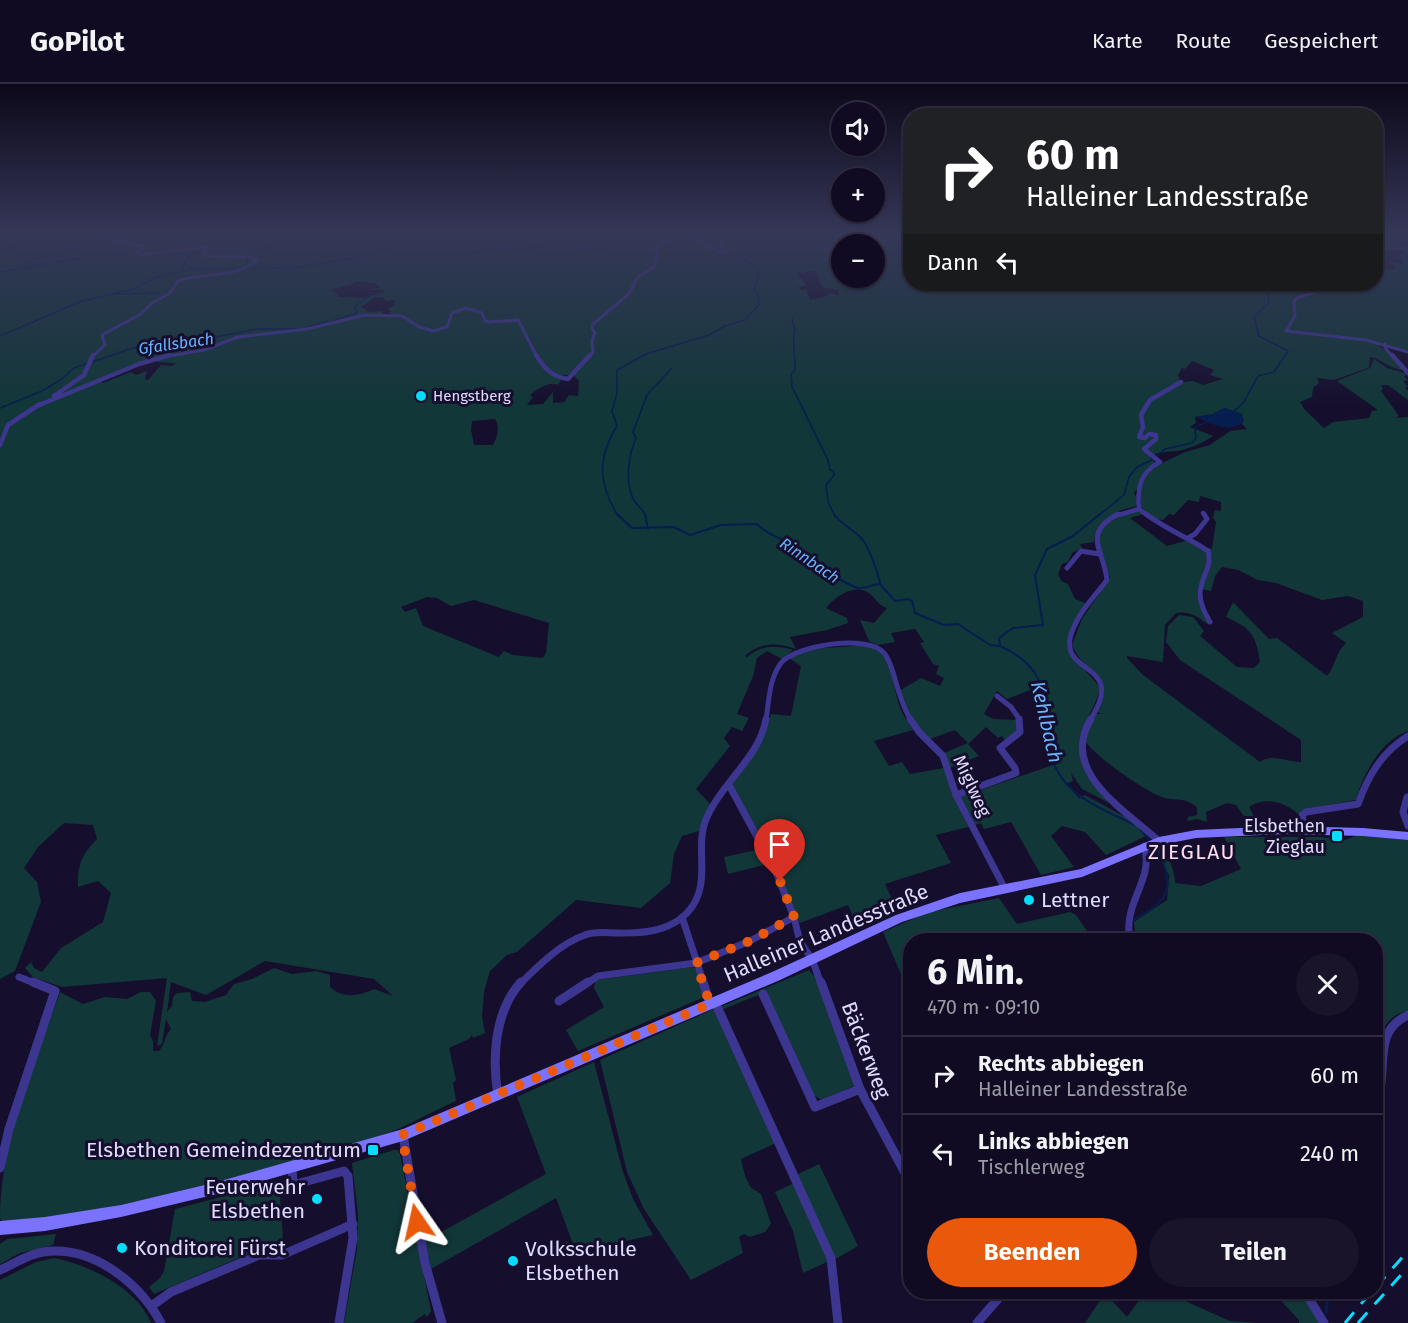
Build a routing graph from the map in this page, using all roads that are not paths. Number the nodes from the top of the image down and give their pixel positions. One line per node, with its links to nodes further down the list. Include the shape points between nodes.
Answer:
1 (173, 291): 8 (street, via 141,314 102,334 105,345 92,356 85,376)
2 (631, 291): 8 (street, via 593,324 593,352 568,380 556,378 537,359 518,320 489,322 482,313 463,309 452,313 447,327 440,331 422,328 400,316 365,315 307,329 238,337 204,350 150,360)
3 (1318, 291): 4 (street, via 1297,298 1295,316 1286,331)
4 (1385, 344): 5 (street); 6 (street)
5 (1408, 352)
6 (1408, 374)
7 (1181, 382): 10 (street, via 1150,400 1141,415 1143,427 1139,437 1157,437 1144,449 1160,462 1141,476)
8 (37, 406): 9 (street, via 8,425)
9 (0, 445)
10 (1139, 509): 12 (street, via 1160,525); 13 (street, via 1126,510 1102,525 1095,538)
11 (1203, 513): 12 (street, via 1205,524)
12 (1188, 538): 15 (street, via 1202,545 1211,556 1200,586)
13 (1099, 555): 14 (street, via 1081,551); 24 (street, via 1108,572 1107,580 1073,630 1070,646 1103,690 1080,741 1082,756 1109,798)
14 (1067, 568)
15 (1210, 622)
16 (997, 696): 19 (street, via 1021,720 1020,732 1000,748 1016,773)
17 (1408, 736): 22 (street, via 1384,754 1358,804 1306,812 1302,815)
18 (729, 785): 19 (street, Miglweg, via 762,735 774,676 785,659 815,647 868,644 885,653 902,708 943,756); 26 (street, via 705,819 700,887); 27 (street, Bäckerweg, via 765,848)
19 (957, 795): 25 (street, Miglweg)
20 (1407, 797): 21 (street, via 1403,812)
21 (1408, 826)
22 (1305, 830): 23 (main road, Halleiner Landesstraße); 24 (main road, Halleiner Landesstraße, via 1222,832)
23 (1408, 836)
24 (1152, 843): 25 (main road, Halleiner Landesstraße, via 1082,873); 28 (street, via 1147,868 1126,916)
25 (1005, 889): 29 (main road, Halleiner Landesstraße, via 960,898 900,918)
26 (682, 917): 30 (street); 40 (street, via 655,933 585,935 520,984 508,1002 496,1048)
27 (794, 917): 29 (street, Bäckerweg, via 800,942); 30 (street, via 750,941)
28 (1130, 933)
29 (812, 959): 34 (main road, Halleiner Landesstraße); 39 (street, Bäckerweg)
30 (696, 963): 33 (street, via 598,976); 34 (street)
31 (19, 977): 43 (street, via 55,991)
32 (763, 994): 39 (street, via 815,1107)
33 (559, 1001)
34 (712, 1003): 40 (main road, Halleiner Landesstraße); 54 (street, via 831,1258)
35 (1408, 1015): 36 (street, via 1392,1023)
36 (1383, 1043)
37 (1383, 1043): 38 (street)
38 (1383, 1084)
39 (860, 1089): 44 (street, Bäckerweg)
40 (498, 1096): 41 (main road, Halleiner Landesstraße)
41 (402, 1135): 42 (main road, Halleiner Landesstraße); 53 (street, via 425,1263)
42 (292, 1167): 45 (street, via 293,1185 344,1171 348,1176); 46 (main road, Halleiner Landesstraße, via 121,1211)
43 (0, 1168)
44 (903, 1170)
45 (353, 1224): 50 (street, via 282,1255 260,1255 237,1263 171,1292); 51 (street, via 349,1273)
46 (0, 1228)
47 (0, 1270): 50 (street, via 41,1252 68,1253 85,1257 123,1277)
48 (998, 1299): 55 (street)
49 (1309, 1299): 56 (street)
50 (153, 1305): 52 (street)
51 (337, 1317)
52 (162, 1323)
53 (442, 1323)
54 (838, 1323)
55 (977, 1323)
56 (1324, 1323)

